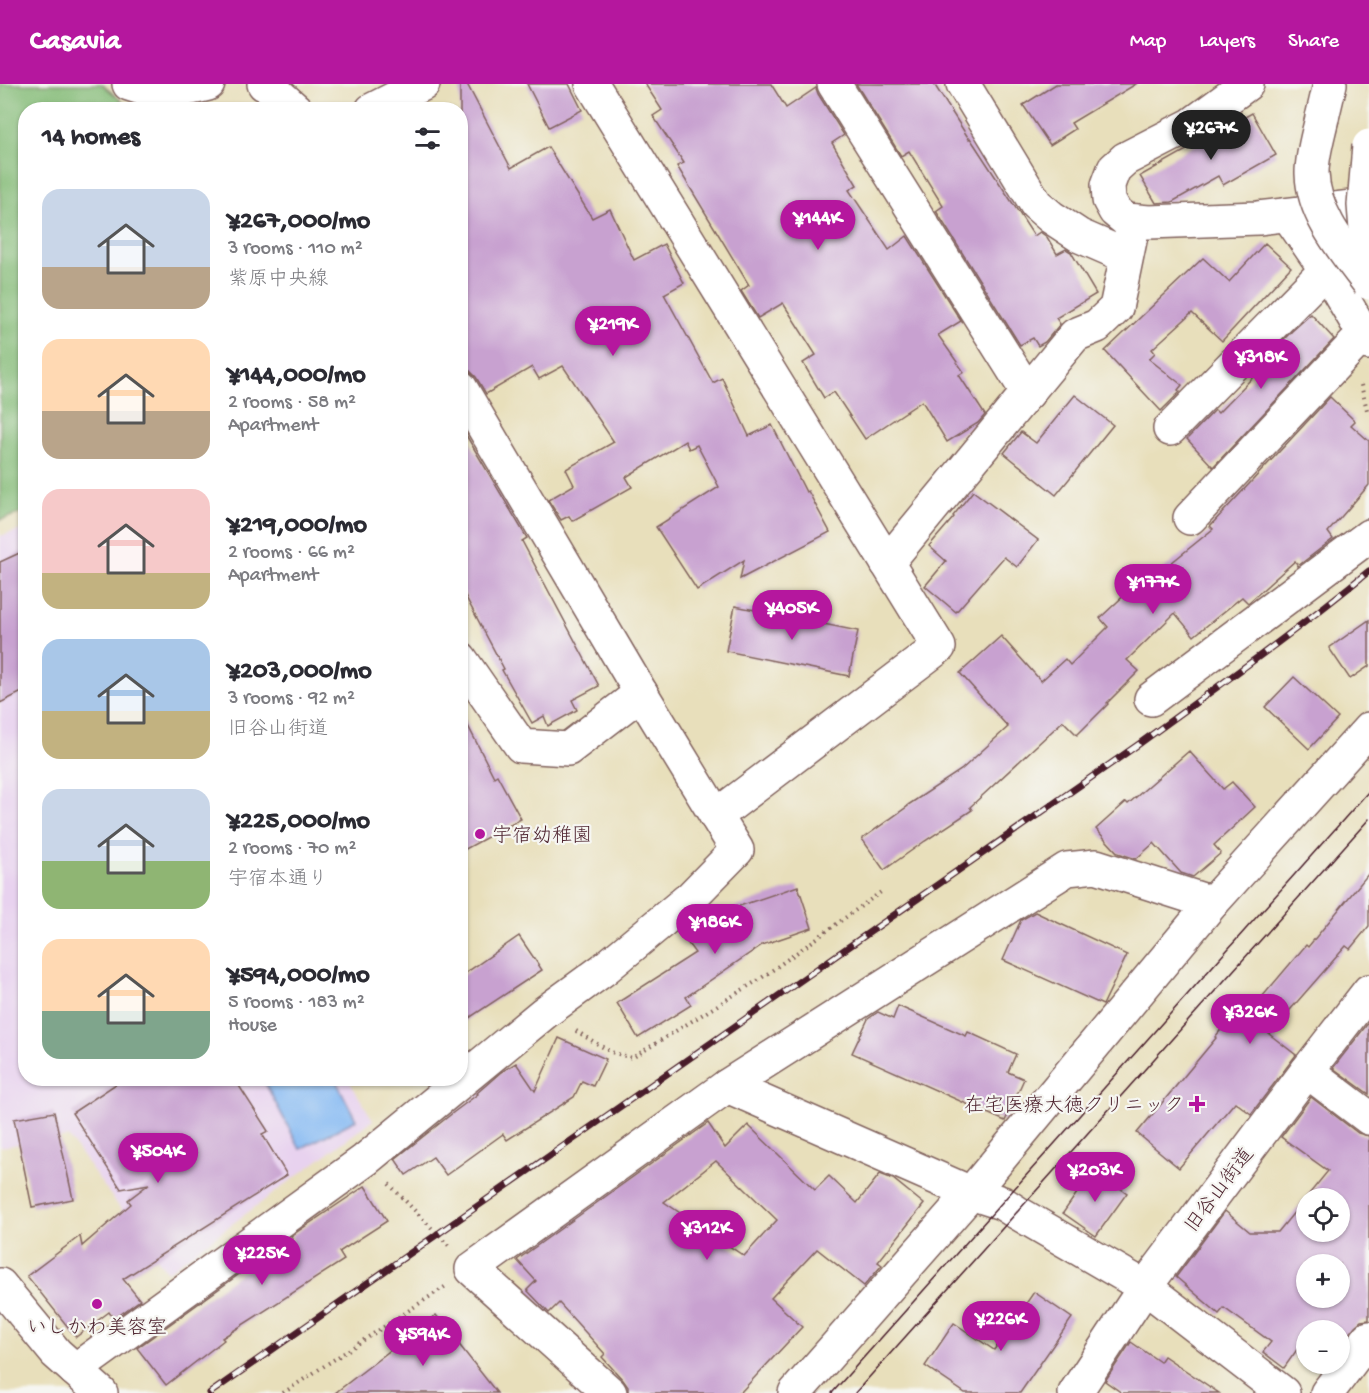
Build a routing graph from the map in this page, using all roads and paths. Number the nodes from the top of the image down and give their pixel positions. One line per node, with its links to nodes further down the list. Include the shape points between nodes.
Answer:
1 (129, 84): 2 (street, via 170,92)
2 (208, 84)
3 (264, 84): 10 (street)
4 (423, 84): 11 (street)
5 (592, 84): 27 (street)
6 (834, 84): 22 (street)
7 (963, 84): 17 (street, via 1036,204 1080,236)
8 (1247, 84): 15 (street, via 1191,125 1125,159 1114,169 1108,185 1110,201 1115,211)
9 (1330, 84): 20 (street, bridge, via 1316,143 1314,195 1326,221)
10 (287, 102)
11 (388, 102)
12 (1369, 146): 18 (street, bridge, via 1364,206)
13 (1361, 206): 14 (street); 16 (street)
14 (1288, 215): 15 (street); 19 (street)
15 (1134, 221): 17 (street)
16 (1369, 253)
17 (1126, 256): 22 (street, via 1116,308 1097,326 1075,335)
18 (1369, 267)
19 (1326, 270): 21 (street); 24 (street)
20 (1369, 284)
21 (1366, 338): 25 (street)
22 (1028, 393): 27 (street)
23 (468, 401): 29 (street)
24 (1170, 429)
25 (1190, 518)
26 (1369, 536): 30 (street)
27 (887, 563): 32 (street, via 939,647)
28 (468, 670): 29 (street, via 521,746 568,748)
29 (641, 693): 32 (street)
30 (1151, 699)
31 (1369, 729): 34 (street)
32 (716, 816): 36 (street, via 737,850 691,897)
33 (881, 892): 36 (path, via 760,979 632,1058 611,1052)
34 (1212, 903): 40 (street, via 1096,866 1067,868); 43 (street)
35 (1369, 991): 37 (street, 旧谷山街道)
36 (544, 1013): 38 (street)
37 (1307, 1071): 41 (street); 46 (street, 旧谷山街道)
38 (468, 1075)
39 (455, 1086): 42 (street)
40 (727, 1086): 43 (street); 44 (street)
41 (1369, 1118)
42 (365, 1160): 44 (path); 48 (street)
43 (971, 1193): 46 (street, via 1002,1203); 52 (street)
44 (472, 1269): 49 (street); 51 (path)
45 (0, 1285): 48 (street)
46 (1145, 1287): 53 (street, 旧谷山街道); 54 (street)
47 (1369, 1338): 55 (street)
48 (75, 1370): 50 (street)
49 (597, 1389)
50 (101, 1393)
51 (283, 1393)
52 (795, 1393)
53 (1075, 1393)
54 (1283, 1393)
55 (1327, 1393)

